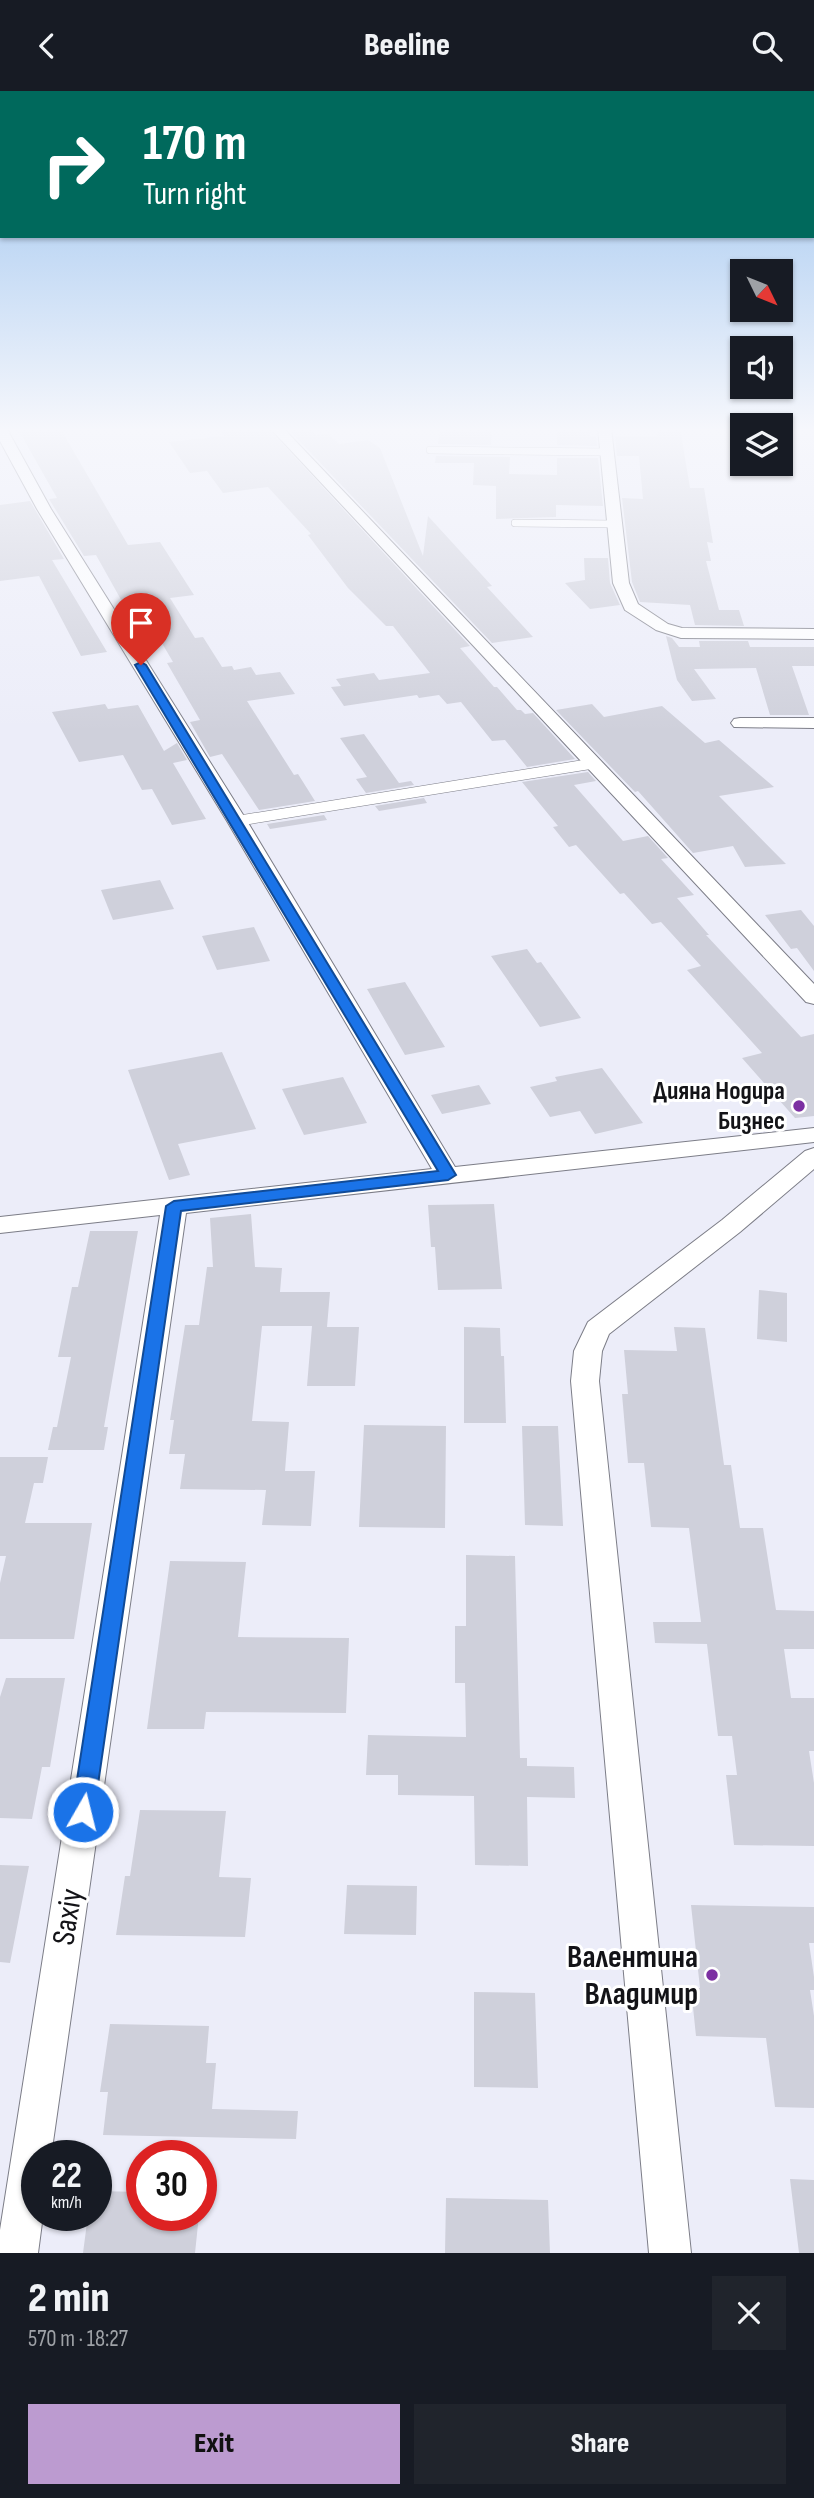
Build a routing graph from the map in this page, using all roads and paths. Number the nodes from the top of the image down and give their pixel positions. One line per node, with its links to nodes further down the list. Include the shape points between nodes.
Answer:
1 (56, 529): 8 (street)
2 (370, 529): 7 (street)
3 (615, 529): 4 (street, via 621,583 631,607 663,627 692,634)
4 (814, 634)
5 (740, 723): 6 (street)
6 (814, 723)
7 (590, 764): 8 (lane); 9 (street)
8 (237, 821): 12 (street)
9 (814, 997)
10 (814, 1135): 12 (street)
11 (814, 1156): 16 (street, via 622,1307 598,1329 588,1351 585,1381)
12 (448, 1175): 13 (street)
13 (174, 1206): 14 (street); 15 (street, Saxiy)
14 (0, 1225)
15 (17, 2253)
16 (670, 2253)

